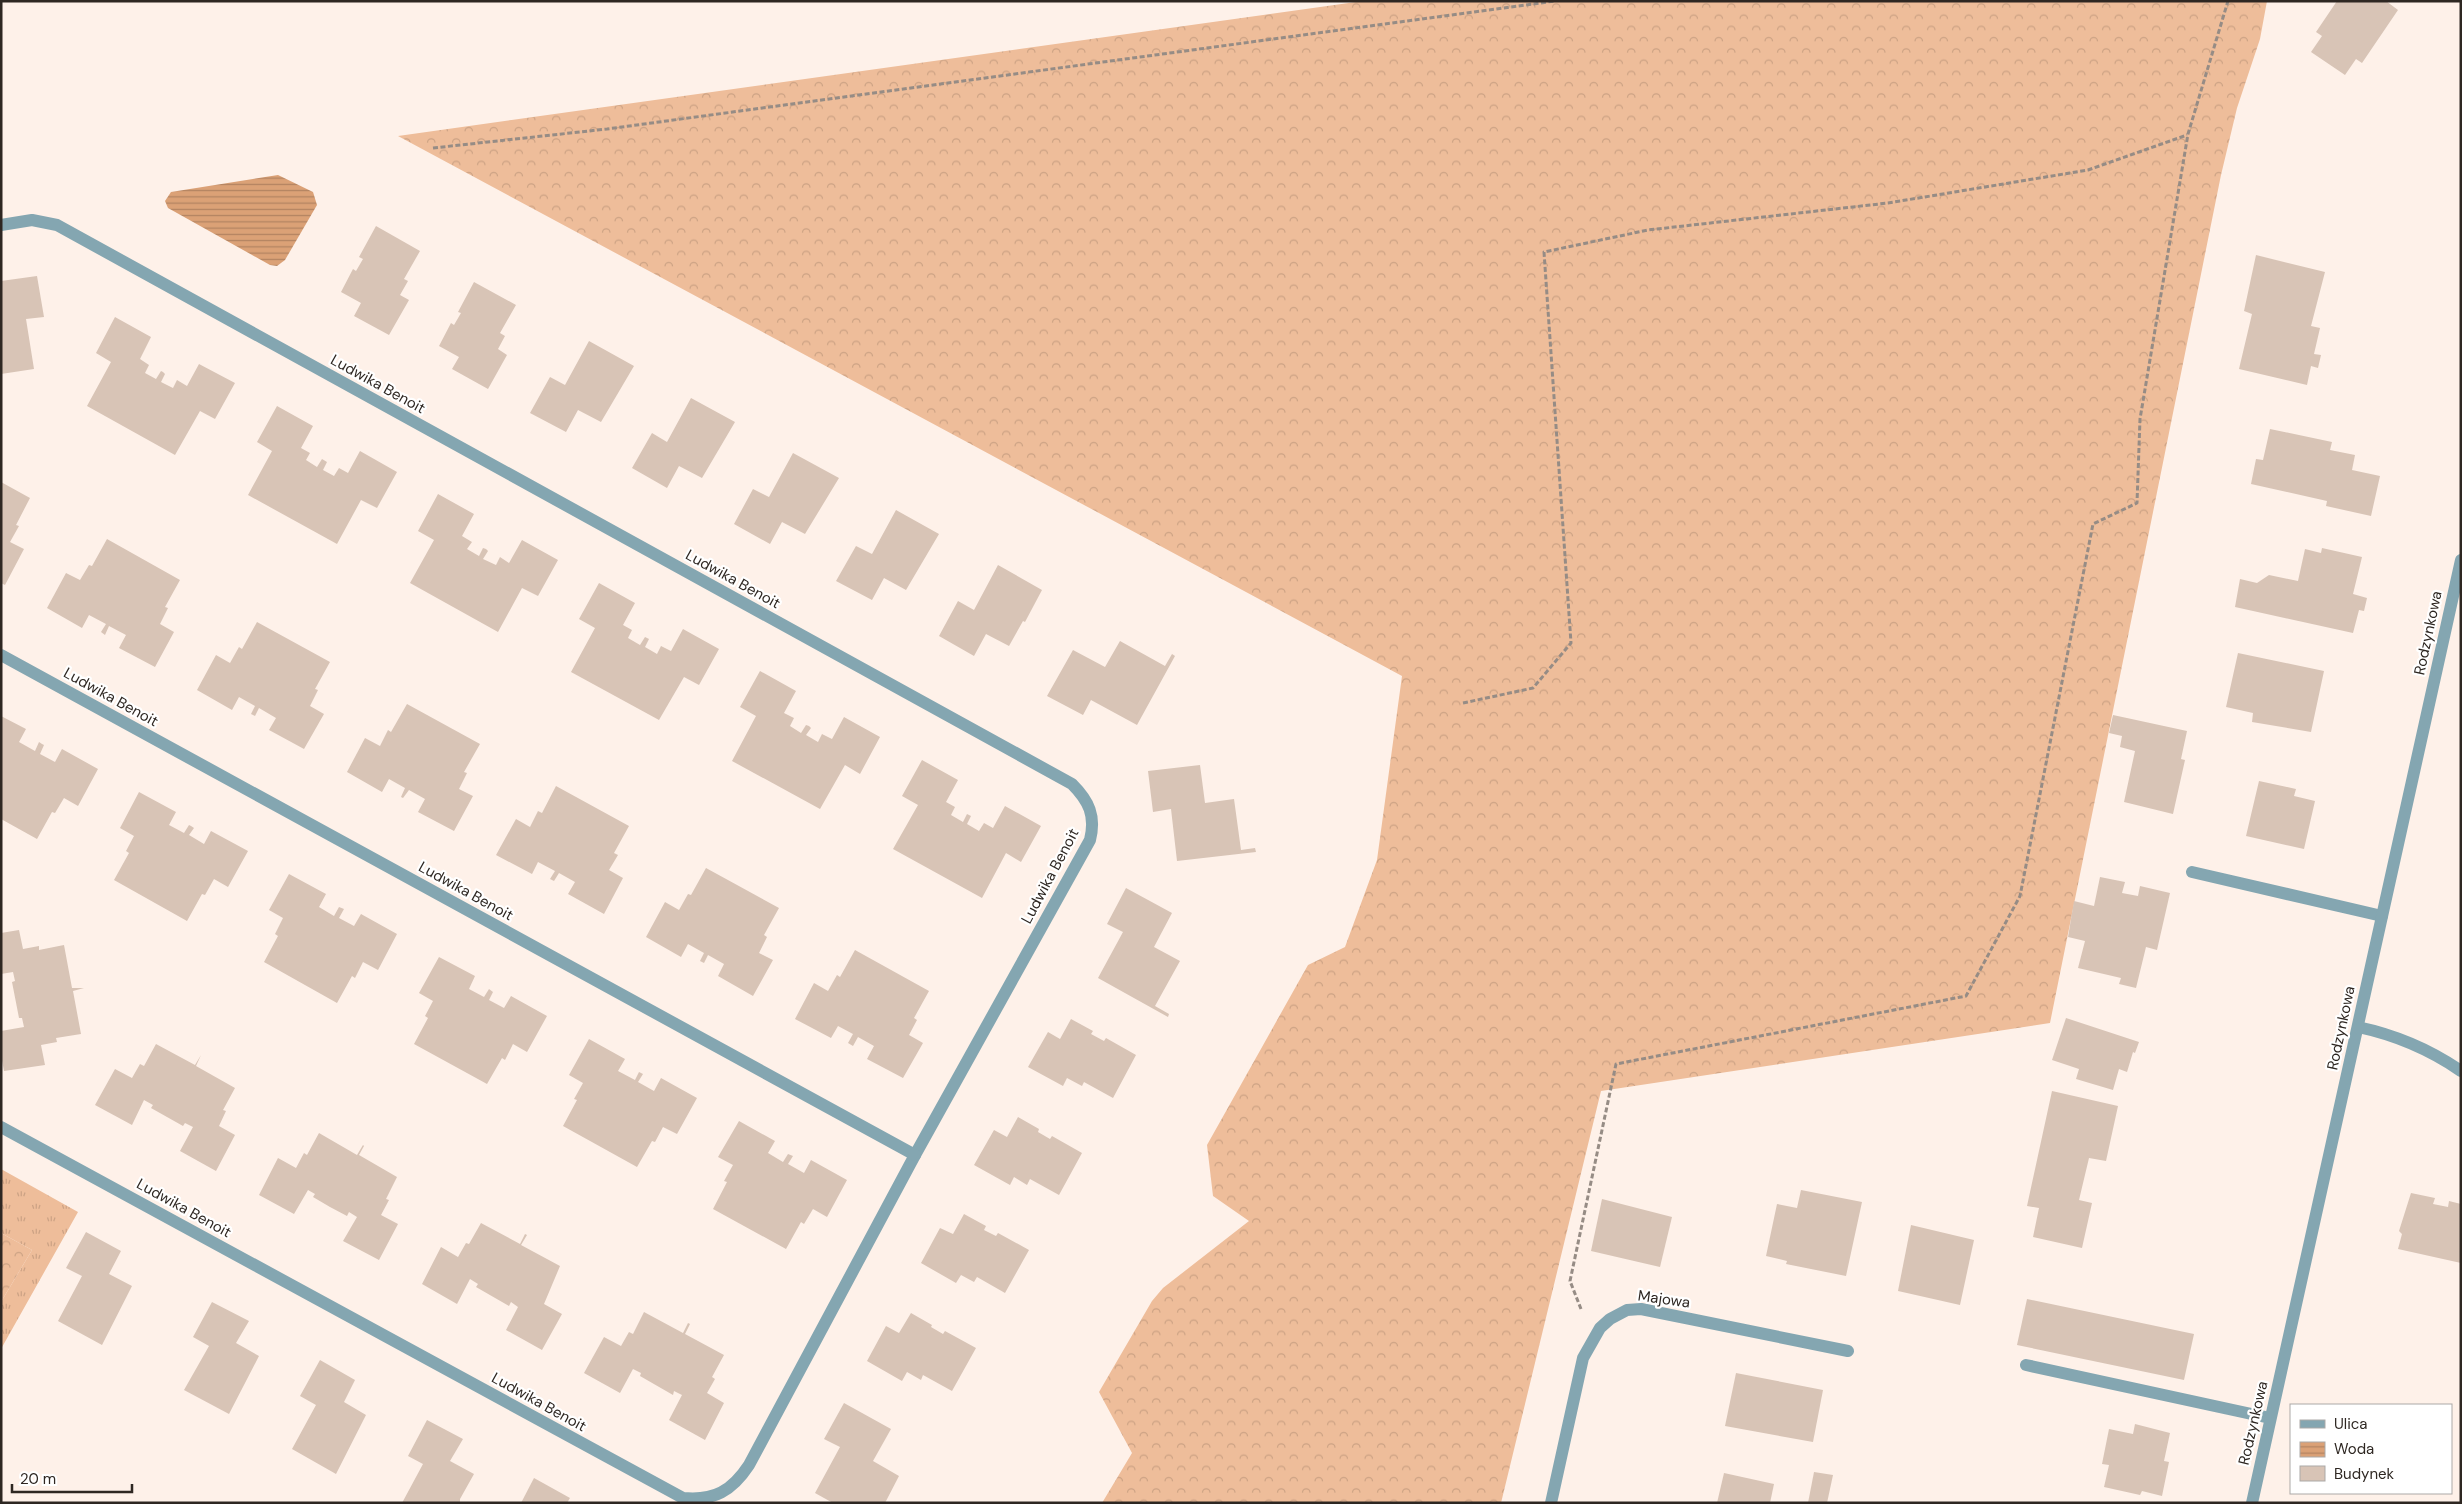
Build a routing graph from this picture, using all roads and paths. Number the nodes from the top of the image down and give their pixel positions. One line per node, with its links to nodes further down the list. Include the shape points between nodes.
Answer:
1 (1555, 1): 4 (path, via 607,129)
2 (2228, 1): 3 (path)
3 (2188, 134): 8 (path, via 2088,170 1888,204 1648,230 1544,252 1571,642 1533,688); 15 (path, via 2140,419 2137,503 2093,524 2020,896 1966,996 1616,1064 1570,1281)
4 (433, 148)
5 (1, 225): 14 (street, Ludwika Benoit, via 32,220 57,225 1072,784 1084,796 1092,812 1094,828 1090,840)
6 (2461, 560): 10 (street, Rodzynkowa)
7 (1, 655): 14 (street, Ludwika Benoit)
8 (1463, 703)
9 (2192, 872): 10 (street)
10 (2382, 916): 11 (street, Rodzynkowa)
11 (2358, 1027): 12 (street, via 2412,1042); 18 (street, Rodzynkowa)
12 (2461, 1071)
13 (1, 1127): 14 (street, Ludwika Benoit, via 683,1498 700,1500 723,1492 739,1480 749,1465)
14 (915, 1155)
15 (1593, 1339): 16 (street, Majowa, via 1610,1319 1627,1310 1641,1309); 19 (street, Majowa, via 1583,1358)
16 (1848, 1350)
17 (2026, 1365): 18 (street)
18 (2270, 1418): 20 (street, Rodzynkowa)
19 (1551, 1503)
20 (2252, 1503)

